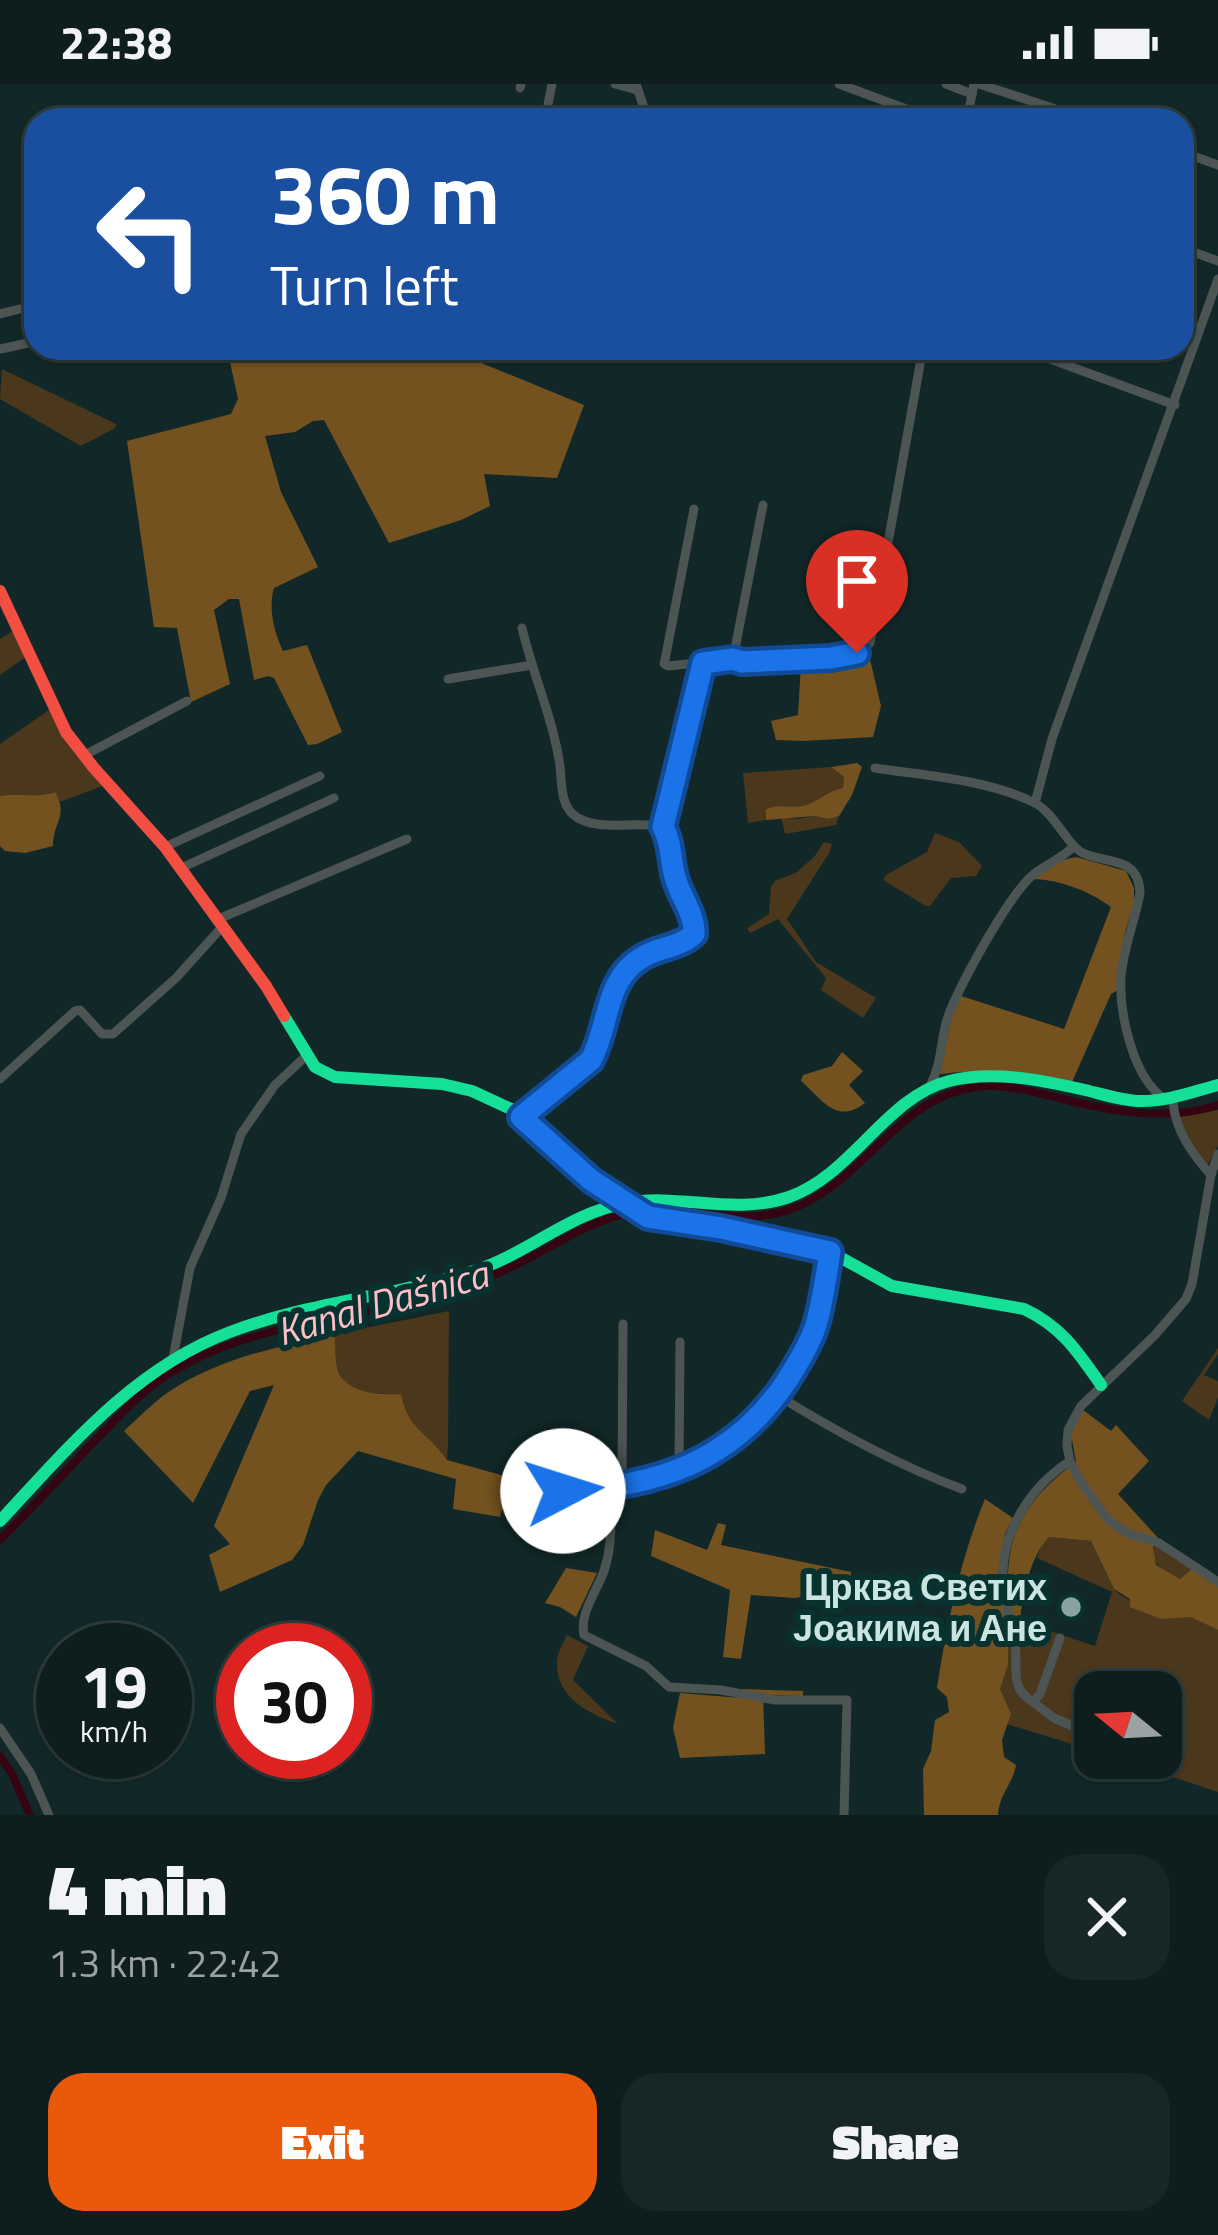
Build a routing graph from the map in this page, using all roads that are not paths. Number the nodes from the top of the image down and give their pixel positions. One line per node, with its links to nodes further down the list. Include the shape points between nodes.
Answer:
1 (615, 84): 4 (street)
2 (838, 84): 6 (street)
3 (946, 84): 5 (street)
4 (636, 87)
5 (975, 87): 7 (street)
6 (903, 108)
7 (1048, 108)
8 (1218, 280): 10 (street)
9 (0, 336): 12 (street)
10 (1196, 341): 11 (street)
11 (1194, 347)
12 (0, 350)
13 (920, 360): 21 (street, via 870,643 831,658)
14 (1052, 360): 16 (street)
15 (1189, 360): 16 (street)
16 (1174, 405): 30 (street)
17 (764, 505): 21 (street)
18 (694, 509): 22 (street, via 664,664)
19 (0, 591): 26 (street)
20 (522, 628): 23 (street)
21 (733, 659): 22 (street)
22 (703, 663): 31 (street)
23 (532, 665): 24 (street); 31 (street, via 570,810 586,820)
24 (448, 679)
25 (187, 701): 26 (street)
26 (83, 756): 33 (street)
27 (875, 768): 30 (street)
28 (320, 776): 33 (street)
29 (334, 798): 35 (street)
30 (1035, 803): 34 (street)
31 (663, 827): 42 (street, via 694,934 627,970 591,1060)
32 (407, 839): 36 (street)
33 (165, 848): 35 (street)
34 (1073, 848): 39 (street, via 1034,874 1002,916 947,1018); 41 (street, via 1128,867 1141,886 1121,979 1124,1006 1139,1068)
35 (179, 869): 36 (street)
36 (219, 923): 37 (street); 38 (street, via 176,978 113,1034 75,1011)
37 (306, 1055): 42 (street, via 335,1078 457,1086); 49 (street, via 241,1134 190,1268)
38 (0, 1079)
39 (931, 1084): 41 (street, via 986,1075); 45 (street, via 846,1162 790,1198 747,1207)
40 (1218, 1085): 41 (street)
41 (1170, 1100): 44 (street)
42 (521, 1117): 45 (street)
43 (1218, 1154): 44 (street)
44 (1211, 1175): 50 (street, via 1186,1299)
45 (627, 1204): 46 (street, via 648,1217); 49 (street, via 490,1266 269,1319)
46 (830, 1252): 50 (street, via 892,1286 1044,1318); 51 (street, via 816,1328)
47 (622, 1324): 55 (street)
48 (680, 1342): 53 (street)
49 (173, 1358): 57 (street, via 130,1388)
50 (1101, 1385): 52 (street, via 1072,1418)
51 (777, 1395): 53 (street, via 733,1441); 56 (street)
52 (1070, 1462): 58 (street, via 1108,1520); 60 (street, via 1023,1509 1004,1558 1017,1687)
53 (679, 1468): 55 (street)
54 (520, 1485): 55 (street)
55 (619, 1487): 64 (street, via 612,1493 612,1545 584,1635 669,1687 847,1700)
56 (962, 1489)
57 (0, 1521)
58 (1218, 1582)
59 (1060, 1638): 60 (street)
60 (1033, 1702): 61 (street)
61 (1074, 1727)
62 (0, 1728): 63 (street)
63 (49, 1815)
64 (844, 1815)

